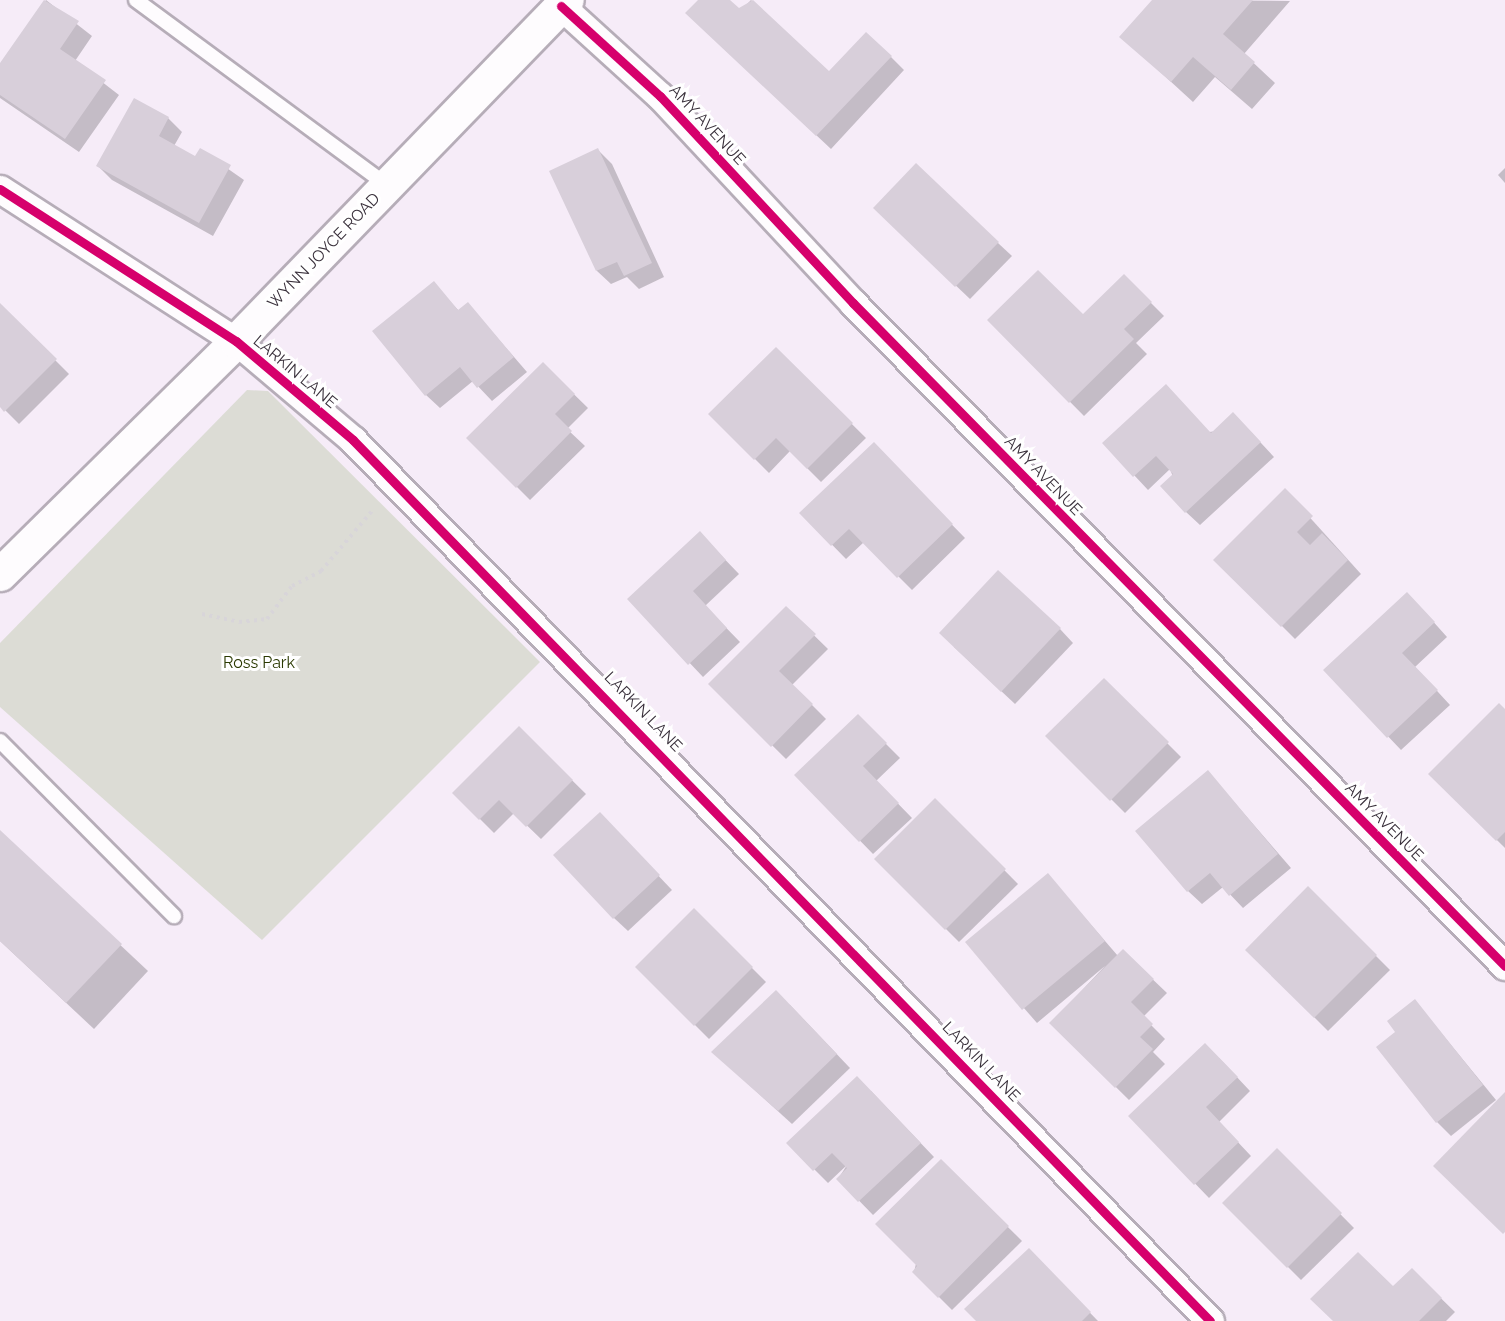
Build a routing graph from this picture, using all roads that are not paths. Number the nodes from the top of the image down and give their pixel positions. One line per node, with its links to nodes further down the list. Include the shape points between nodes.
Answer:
1 (136, 0): 3 (lane)
2 (564, 3): 3 (street, WYNN JOYCE ROAD); 9 (street, AMY AVENUE, via 660,96 853,303)
3 (387, 185): 5 (street, WYNN JOYCE ROAD)
4 (0, 189): 5 (street, LARKIN LANE)
5 (236, 341): 6 (street, WYNN JOYCE ROAD); 10 (street, LARKIN LANE, via 353,440 556,644)
6 (0, 574)
7 (0, 741): 8 (lane)
8 (174, 915)
9 (1505, 966)
10 (1210, 1321)

